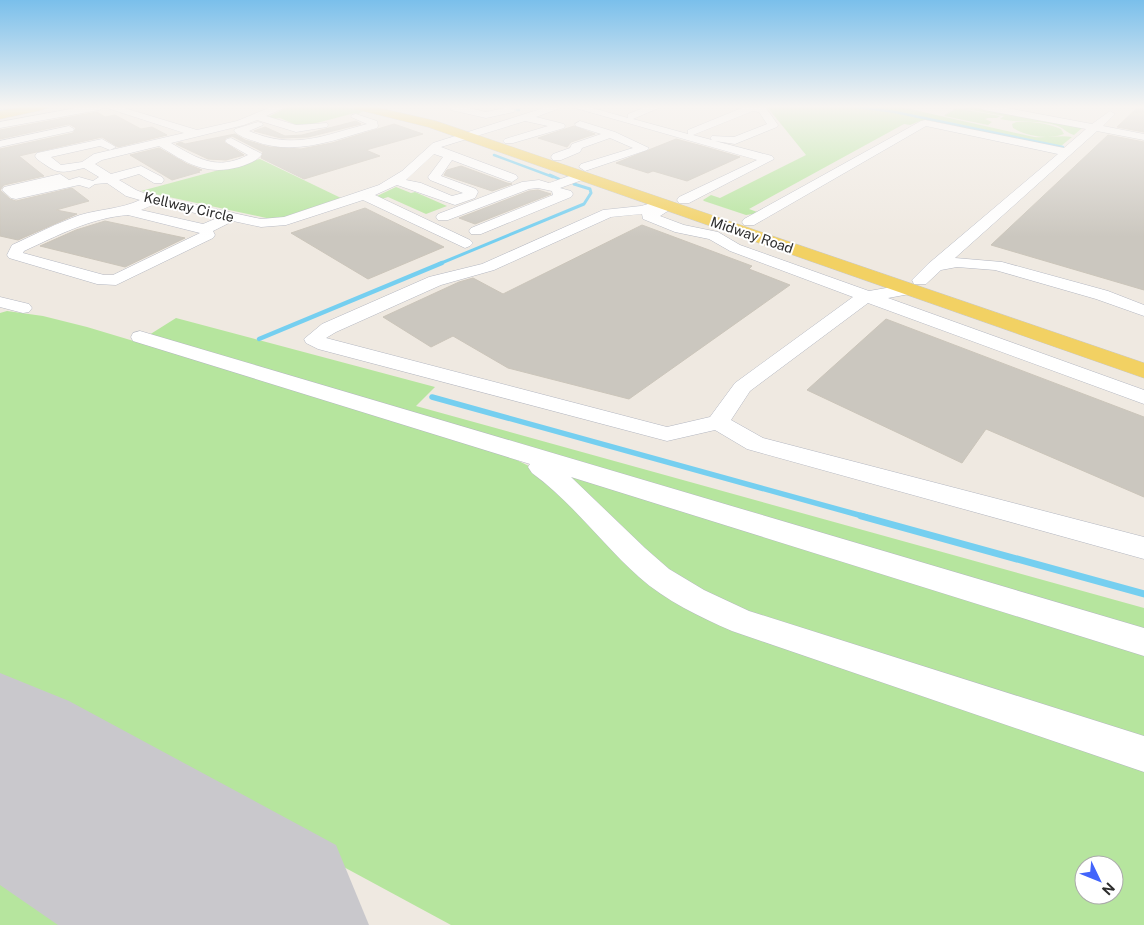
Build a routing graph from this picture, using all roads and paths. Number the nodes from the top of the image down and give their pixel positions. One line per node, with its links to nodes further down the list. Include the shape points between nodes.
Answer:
1 (129, 150): 14 (street)
2 (177, 150): 3 (street, via 207,166 230,165 252,159 256,154)
3 (250, 150)
4 (430, 150): 24 (street, Kellway Circle)
5 (435, 150): 15 (street)
6 (522, 150): 20 (main road, Midway Road)
7 (536, 150): 16 (main road, Midway Road)
8 (576, 150): 16 (street)
9 (637, 150): 20 (street, via 609,158)
10 (736, 150): 33 (street, via 768,159)
11 (874, 150): 38 (street)
12 (1057, 150): 13 (street)
13 (1066, 152): 42 (street)
14 (118, 153): 17 (street, via 98,157); 18 (street); 19 (street)
15 (450, 155): 22 (street); 24 (street, via 434,177 471,192 470,195 449,200 416,186)
16 (557, 157): 20 (main road, Midway Road)
17 (87, 164): 18 (street); 21 (street, Kellway Circle)
18 (54, 166): 25 (street)
19 (141, 170): 21 (street); 23 (street)
20 (583, 171): 27 (main road, Midway Road); 29 (street); 33 (main road, Midway Road)
21 (107, 178): 26 (street); 30 (street, Kellway Circle)
22 (512, 178)
23 (158, 180)
24 (396, 182): 31 (street, Kellway Circle)
25 (0, 184)
26 (88, 184): 28 (street, via 79,181); 30 (street, via 86,187 102,199)
27 (608, 185): 33 (main road, Midway Road); 35 (street, via 612,193)
28 (63, 186)
29 (550, 188): 37 (street, via 539,184 527,185); 40 (street, via 566,194)
30 (136, 195): 32 (street, Kellway Circle)
31 (364, 196): 36 (street, Kellway Circle, via 286,221 261,223); 41 (street)
32 (152, 200): 34 (street); 36 (street, Kellway Circle)
33 (672, 204): 35 (street); 38 (main road, Midway Road); 42 (main road, Midway Road); 43 (street, via 648,216 680,229 713,235 735,248)
34 (127, 211): 39 (street); 39 (street, via 83,219 17,248 15,255 103,280 116,280 208,235)
35 (600, 216): 51 (street, via 488,267 435,281 313,338 325,345 667,434)
36 (230, 217): 39 (street)
37 (443, 217)
38 (749, 222): 42 (main road, Midway Road)
39 (204, 229)
40 (476, 231)
41 (465, 243)
42 (921, 279): 43 (street); 46 (street, via 957,262 996,265 1102,295); 48 (main road, Midway Road); 49 (main road, Midway Road)
43 (868, 296): 50 (street); 51 (street, via 742,387)
44 (0, 302): 45 (street)
45 (23, 308)
46 (1144, 311)
47 (140, 337): 52 (street)
48 (1144, 356)
49 (1144, 371)
50 (1144, 397)
51 (718, 422): 53 (street, via 755,444)
52 (514, 452): 54 (street); 55 (street, via 576,493 651,570 712,609)
53 (1144, 548)
54 (1144, 642)
55 (1144, 754)

